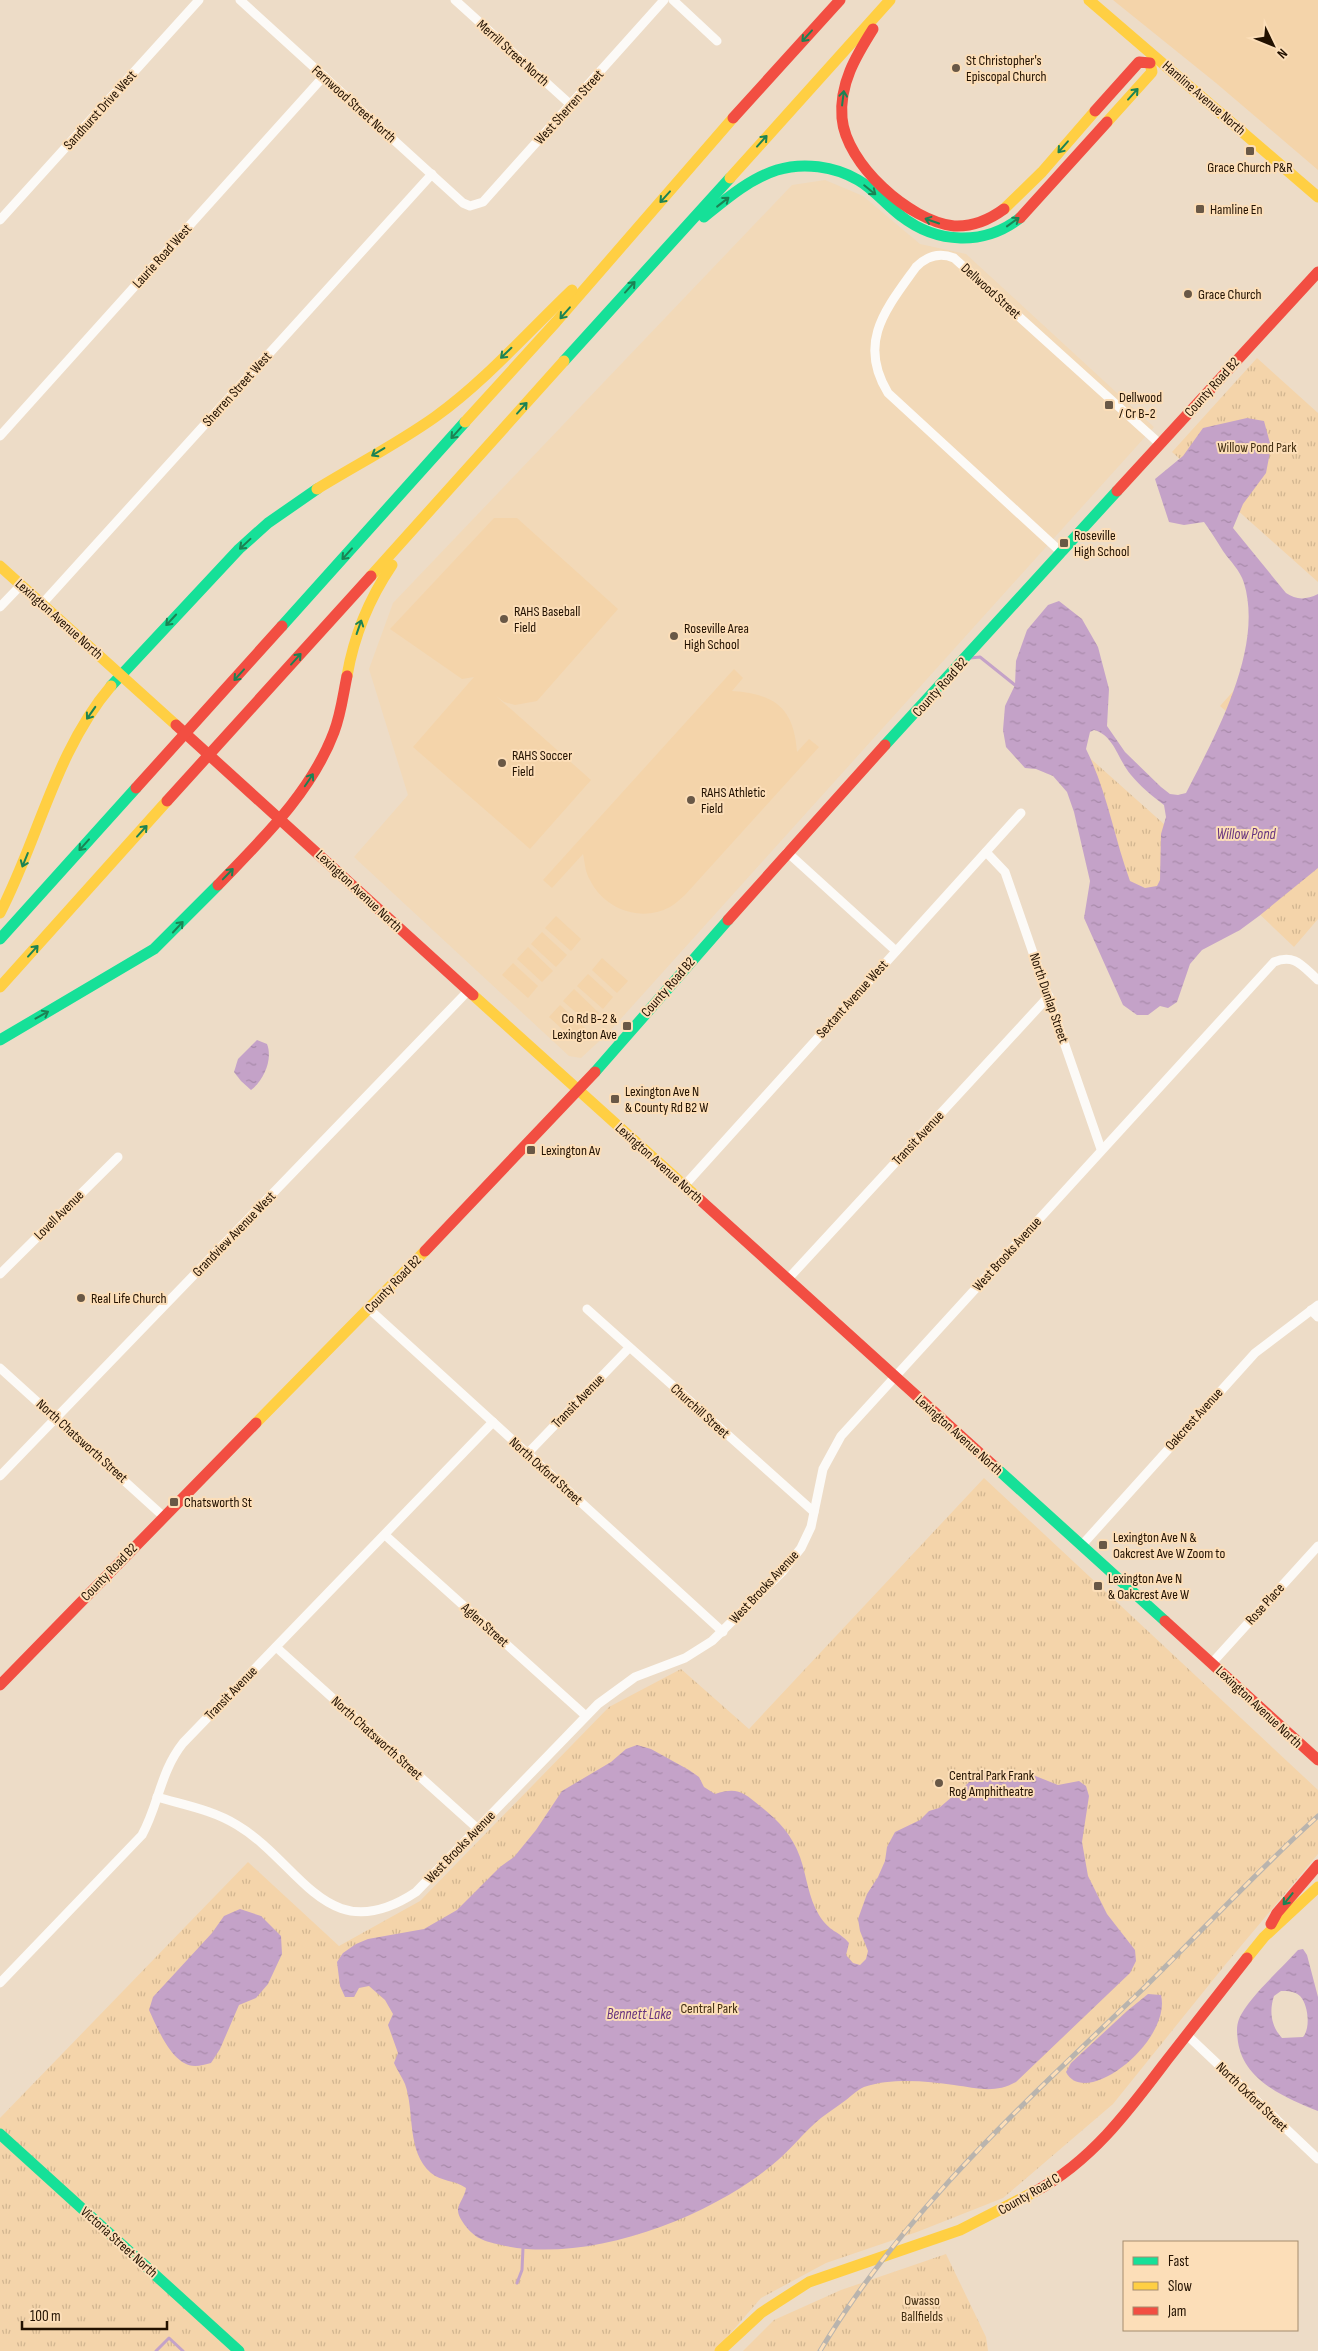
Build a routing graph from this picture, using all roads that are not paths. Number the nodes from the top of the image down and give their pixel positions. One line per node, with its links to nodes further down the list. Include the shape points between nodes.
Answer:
1 (199, 0): 18 (street, Sandhurst Drive West)
2 (240, 0): 11 (street, Fernwood Street North)
3 (455, 0): 12 (street, Merrill Street North)
4 (664, 0): 12 (street, West Sherren Street)
5 (673, 0): 9 (street)
6 (840, 0): 19 (main road, one-way to 19)
7 (892, 0): 10 (main road, one-way to 7, via 1139,62 1016,200 996,216 959,226 938,223 910,210 870,175 858,162 843,123 844,91 851,70); 20 (main road, one-way to 7)
8 (1089, 0): 10 (main road, Hamline Avenue North)
9 (717, 41)
10 (1153, 60): 14 (main road, Hamline Avenue North); 20 (main road, one-way to 10, via 752,182 778,170 806,166 834,170 860,182 923,231 954,239 995,233 1019,218 1107,122 1152,72)
11 (324, 76): 13 (street, Fernwood Street North); 22 (street, Laurie Road West)
12 (571, 105): 17 (street, West Sherren Street, via 483,202)
13 (432, 174): 17 (street, Fernwood Street North); 28 (street, Sherren Street West)
14 (1306, 186): 15 (main road); 16 (main road, Hamline Avenue North)
15 (1318, 190)
16 (1318, 197)
17 (470, 206)
18 (0, 220)
19 (643, 223): 30 (main road, one-way to 30, via 460,397 404,437 309,494 258,532 212,576); 36 (main road, one-way to 36)
20 (658, 255): 24 (main road, one-way to 20)
21 (1318, 272): 23 (main road, County Road B2)
22 (0, 436)
23 (1160, 444): 25 (main road, County Road B2); 25 (street, Dellwood Street, via 954,258 934,255 916,267 877,328 874,362 880,380 888,394)
24 (442, 497): 32 (main road, one-way to 24, via 307,784 330,743 342,704 354,642 366,609 382,579); 39 (main road, one-way to 24)
25 (1062, 553): 33 (main road, County Road B2)
26 (0, 566): 27 (main road, Lexington Avenue North)
27 (21, 585): 28 (main road, Lexington Avenue North); 29 (street)
28 (42, 604): 30 (main road, Lexington Avenue North)
29 (0, 607)
30 (121, 674): 32 (main road, Lexington Avenue North); 35 (main road, one-way to 35, via 72,744)
31 (1021, 813): 34 (street, Sextant Avenue West)
32 (280, 819): 40 (main road, Lexington Avenue North); 42 (main road, one-way to 32, via 154,949)
33 (787, 852): 37 (street); 43 (main road, County Road B2)
34 (986, 852): 37 (street, Sextant Avenue West); 41 (street, North Dunlap Street, via 1005,872)
35 (0, 913)
36 (0, 938)
37 (896, 951): 46 (street, Sextant Avenue West)
38 (1318, 980): 44 (street, West Brooks Avenue, via 1298,962 1284,958 1274,962)
39 (0, 988)
40 (468, 991): 43 (main road, Lexington Avenue North); 56 (street, Grandview Avenue West)
41 (1049, 996): 44 (street, North Dunlap Street); 48 (street, Transit Avenue)
42 (0, 1040)
43 (579, 1090): 46 (main road, Lexington Avenue North); 50 (main road, County Road B2)
44 (1101, 1149): 55 (street, West Brooks Avenue)
45 (118, 1157): 47 (street, Lovell Avenue)
46 (684, 1186): 48 (main road, Lexington Avenue North)
47 (0, 1274)
48 (787, 1280): 55 (main road, Lexington Avenue North)
49 (1314, 1307): 52 (street); 63 (street, Oakcrest Avenue, via 1276,1335 1237,1371)
50 (369, 1309): 57 (street, North Oxford Street); 61 (main road, County Road B2)
51 (587, 1309): 53 (street, Churchill Street)
52 (1318, 1317)
53 (630, 1348): 58 (street, Transit Avenue); 60 (street, Churchill Street)
54 (0, 1368): 56 (street, North Chatsworth Street)
55 (896, 1378): 60 (street, West Brooks Avenue, via 834,1446 824,1469); 63 (main road, Lexington Avenue North)
56 (56, 1418): 59 (street, Grandview Avenue West); 61 (street, North Chatsworth Street)
57 (493, 1422): 58 (street, North Oxford Street); 62 (street, Transit Avenue)
58 (528, 1454): 65 (street, North Oxford Street)
59 (0, 1476)
60 (814, 1512): 65 (street, West Brooks Avenue, via 811,1527 794,1558)
61 (163, 1516): 68 (main road, County Road B2)
62 (385, 1534): 66 (street, Transit Avenue); 69 (street, Aglen Street)
63 (1082, 1545): 67 (main road, Lexington Avenue North)
64 (1318, 1546): 67 (street, Rose Place)
65 (723, 1632): 69 (street, West Brooks Avenue, via 685,1658 624,1683)
66 (276, 1647): 71 (street, Transit Avenue, via 173,1755); 72 (street, North Chatsworth Street)
67 (1212, 1663): 70 (main road, Lexington Avenue North)
68 (0, 1685)
69 (586, 1716): 72 (street, West Brooks Avenue)
70 (1318, 1760)
71 (157, 1797): 72 (street, West Brooks Avenue, via 220,1816 237,1825 330,1904 355,1912 379,1910 410,1896); 76 (street, Transit Avenue, via 148,1823 132,1847)
72 (478, 1830)
73 (1318, 1865): 75 (main road, County Road C, one-way to 75, via 1277,1913)
74 (1318, 1887): 75 (main road, County Road C)
75 (1264, 1937): 77 (main road, County Road C)
76 (0, 1983)
77 (1187, 2035): 79 (street, North Oxford Street); 81 (main road, County Road C, via 1123,2118 1060,2176 989,2217 925,2243 834,2272 787,2294 750,2321)
78 (0, 2134): 80 (main road, Victoria Street North)
79 (1318, 2159)
80 (239, 2351)
81 (720, 2351)

